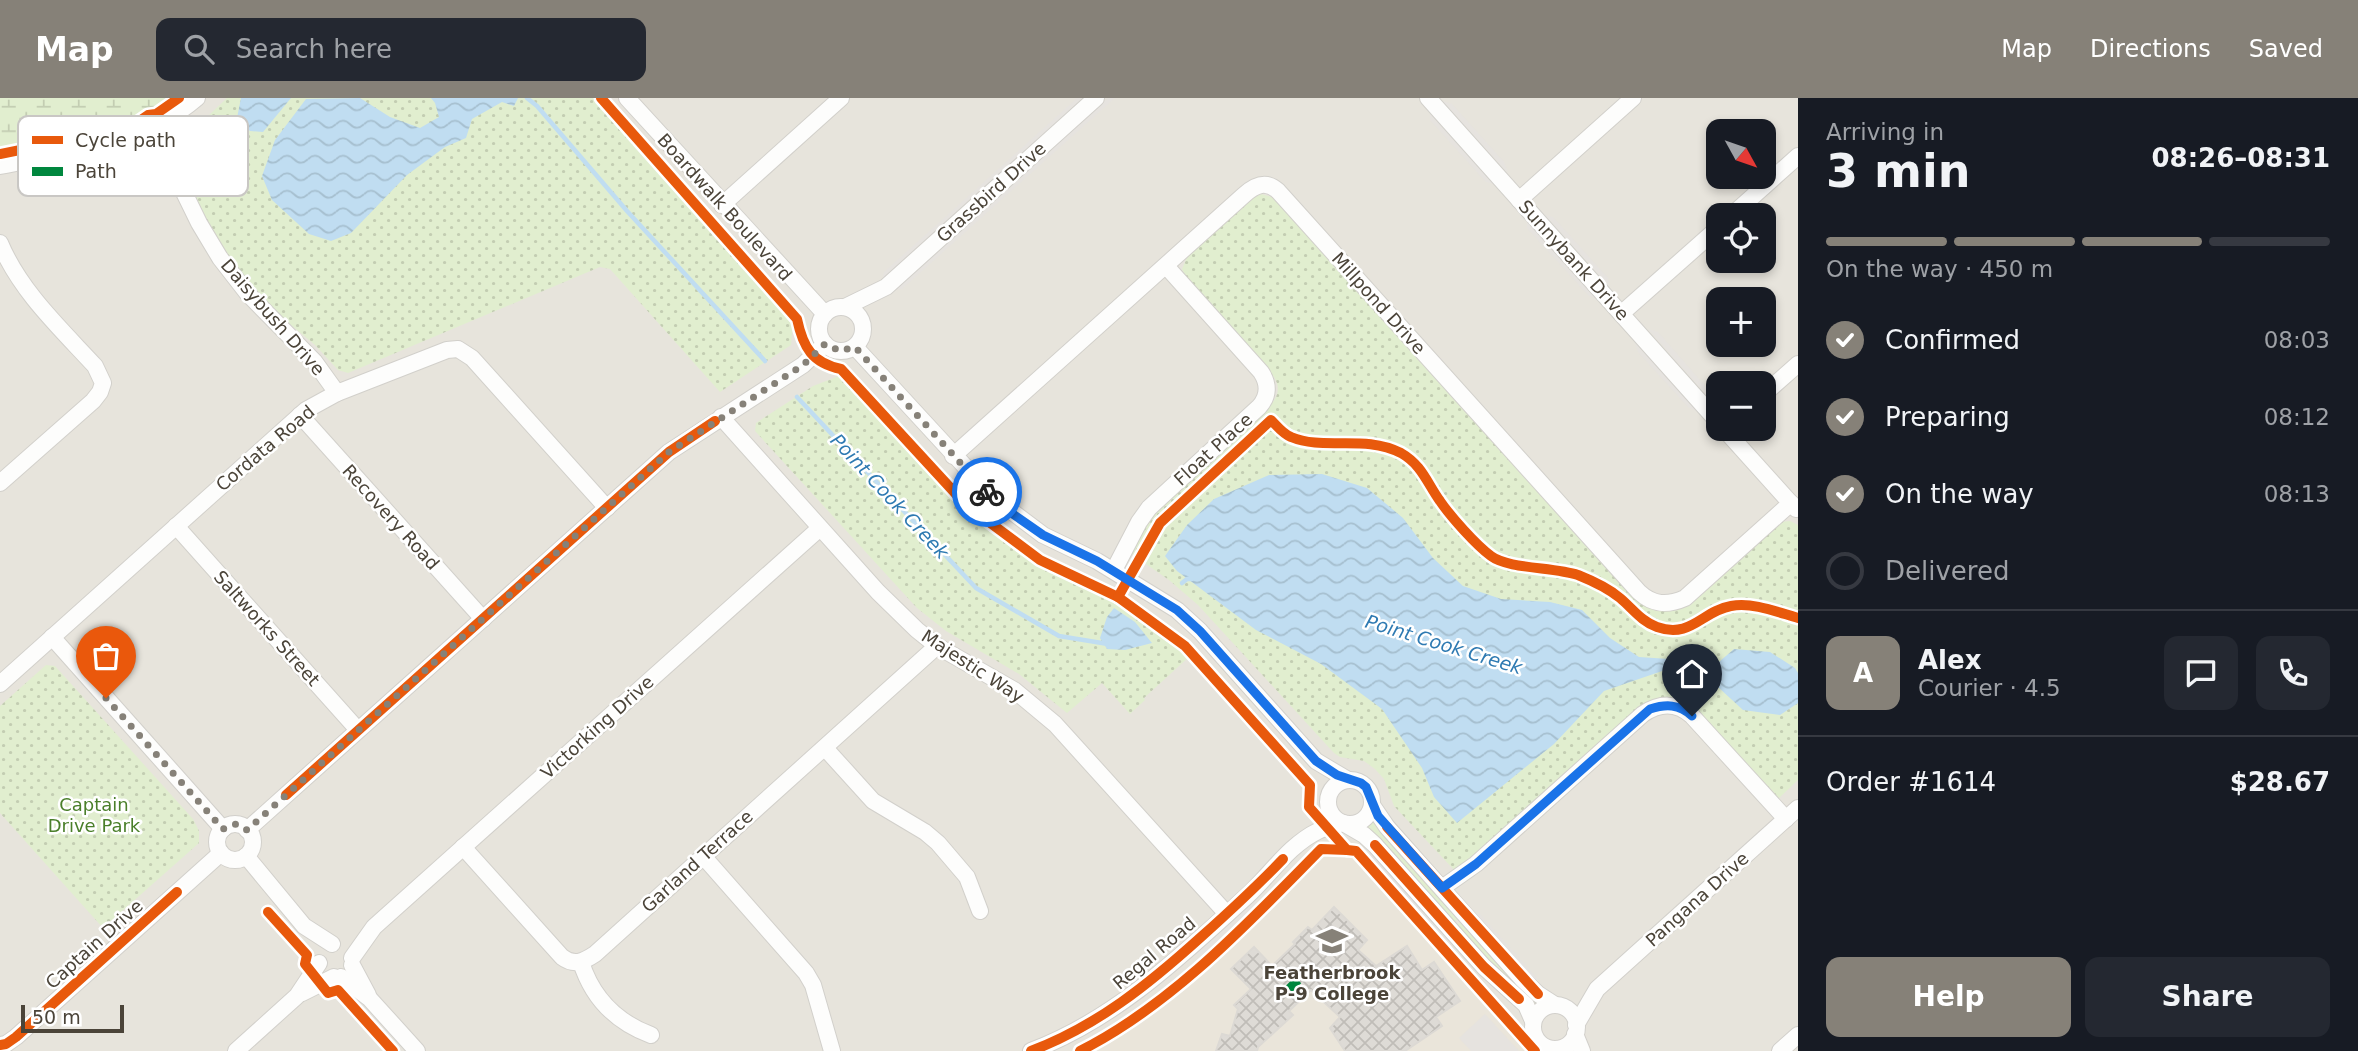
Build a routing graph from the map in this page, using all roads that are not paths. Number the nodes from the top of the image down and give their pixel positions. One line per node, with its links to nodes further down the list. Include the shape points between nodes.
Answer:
1 (197, 98): 7 (street)
2 (627, 98): 14 (street, Boardwalk Boulevard)
3 (841, 98): 14 (street)
4 (1096, 98): 18 (street, Grassbird Drive)
5 (1428, 98): 12 (street, Sunnybank Drive)
6 (1633, 98): 12 (street)
7 (173, 116)
8 (1798, 156): 13 (street)
9 (18, 162): 10 (street)
10 (0, 166)
11 (185, 196): 27 (street, Daisybush Drive, via 220,258 248,294 314,361)
12 (1519, 200): 20 (street, Sunnybank Drive)
13 (1745, 203)
14 (722, 205): 21 (street, Boardwalk Boulevard)
15 (1706, 239): 20 (street)
16 (0, 243): 33 (street, via 18,280 95,366 103,383 93,401)
17 (1166, 266): 32 (street, Millpond Drive); 34 (street, Millpond Drive, via 1250,190 1263,184 1275,188 1639,592 1655,602 1685,598); 38 (street, Float Place, via 1261,372 1266,395 1259,407 1149,508)
18 (886, 287): 19 (street, Grassbird Drive); 22 (street, Grassbird Drive)
19 (845, 307): 21 (street); 22 (street)
20 (1622, 313): 28 (street, Sunnybank Drive)
21 (825, 314): 23 (street, via 820,326)
22 (863, 323): 24 (street, via 863,336)
23 (825, 344): 24 (street, via 840,351); 30 (street, via 803,365)
24 (855, 347): 32 (street)
25 (1798, 364): 26 (street)
26 (1776, 383)
27 (337, 393): 29 (street, Cordata Road); 35 (street, Cordata Road, via 447,350 465,351)
28 (1706, 408)
29 (300, 415): 36 (street, Cordata Road); 39 (street, Recovery Road)
30 (720, 417): 35 (street, via 669,452); 37 (street, Majestic Way)
31 (1736, 441): 34 (street)
32 (953, 456): 38 (street, via 1026,524)
33 (0, 483)
34 (1795, 507)
35 (607, 508): 39 (street)
36 (176, 526): 40 (street, Cordata Road); 43 (street, Saltworks Street)
37 (820, 528): 41 (street, Majestic Way, via 897,611); 54 (street, Victorking Drive)
38 (1114, 570): 45 (street, via 1177,610 1200,631)
39 (483, 619): 43 (street)
40 (52, 637): 42 (street, Cordata Road); 51 (street)
41 (937, 646): 44 (street, Garland Terrace); 60 (street, Majestic Way, via 1014,690 1044,714)
42 (0, 684)
43 (358, 730): 52 (street)
44 (825, 748): 57 (street, Garland Terrace); 59 (street, via 873,801 938,843 967,877)
45 (1316, 761): 46 (street); 47 (street)
46 (1348, 780): 47 (street, via 1335,786); 48 (street, via 1366,787)
47 (1328, 801): 50 (street, via 1332,816); 53 (street, Regal Road)
48 (1372, 805): 50 (street, via 1366,818); 58 (street)
49 (1792, 814): 58 (street, via 1692,716 1667,705 1650,709); 67 (street, Pangana Drive)
50 (1344, 824): 53 (street, Regal Road); 70 (street, via 1375,845 1484,967 1526,1006)
51 (223, 829): 52 (street, via 236,824); 55 (street, via 217,838)
52 (247, 830): 56 (street, via 253,844)
53 (1307, 836): 60 (street, Regal Road)
54 (463, 847): 62 (street, Victorking Drive); 65 (street, via 562,957)
55 (221, 853): 56 (street, via 236,860); 74 (street, Captain Drive, via 16,1037)
56 (246, 856): 61 (street)
57 (702, 856): 65 (street, Garland Terrace); 78 (street, via 806,973)
58 (1445, 892): 69 (street, via 1523,979)
59 (980, 911)
60 (1227, 914): 79 (street, Regal Road, via 1126,1000)
61 (304, 926): 63 (street); 64 (street)
62 (374, 927): 63 (street, Victorking Drive); 66 (street, Victorking Drive)
63 (336, 944): 64 (street, via 324,948); 66 (street, via 348,949)
64 (319, 959): 66 (street, via 324,973); 68 (street, Victorking Drive)
65 (581, 962): 72 (street, via 590,986 616,1017)
66 (345, 969): 68 (street, Victorking Drive); 77 (street)
67 (1597, 989): 69 (street, Pangana Drive); 71 (street, Pangana Drive)
68 (297, 996): 76 (street, Victorking Drive)
69 (1557, 1005): 70 (street, via 1542,1010); 71 (street, via 1571,1012)
70 (1533, 1021): 75 (street, via 1537,1040)
71 (1576, 1030): 75 (street, via 1567,1045); 80 (street)
72 (650, 1035)
73 (1798, 1035): 81 (street)
74 (0, 1045)
75 (1555, 1050)
76 (236, 1051)
77 (417, 1051)
78 (832, 1051)
79 (1031, 1051)
80 (1582, 1051)
81 (1780, 1051)

